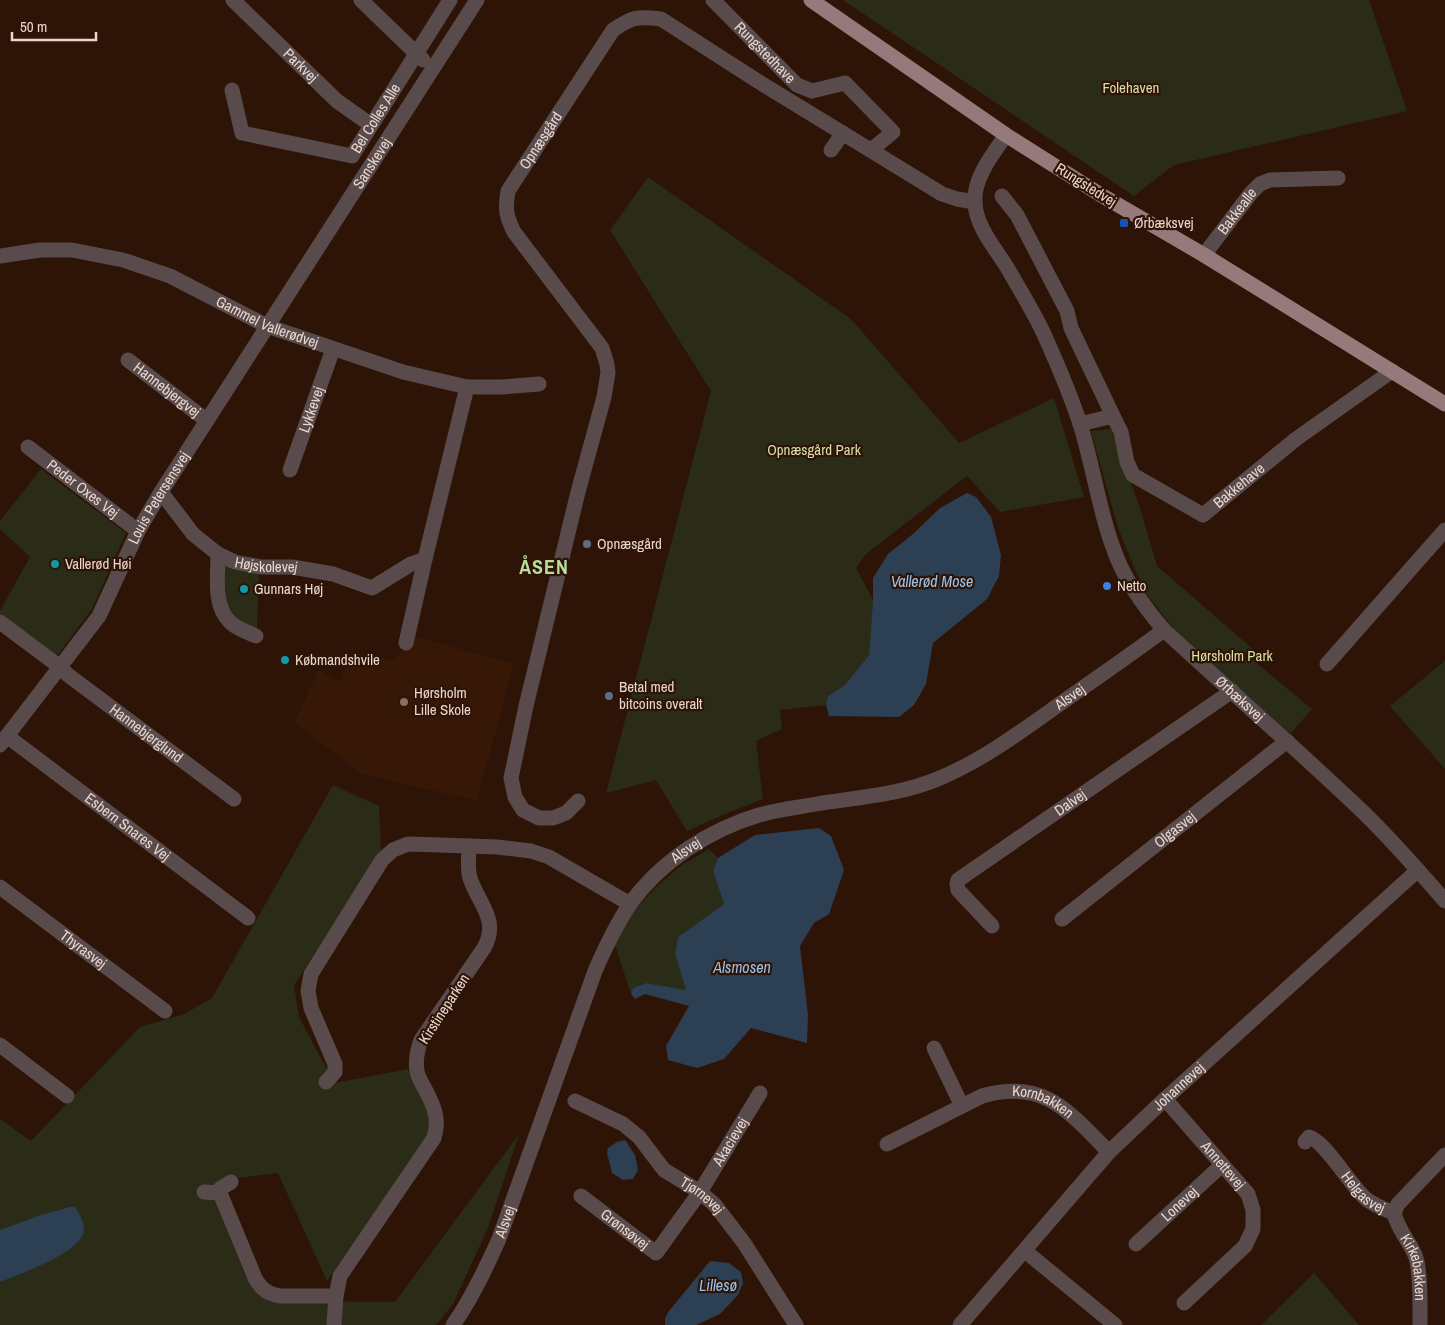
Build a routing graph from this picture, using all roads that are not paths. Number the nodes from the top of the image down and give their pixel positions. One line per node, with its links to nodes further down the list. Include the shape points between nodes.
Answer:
1 (233, 0): 10 (street, Parkvej, via 337,100)
2 (361, 0): 7 (street)
3 (450, 0): 7 (street, Bel Colles Alle)
4 (477, 0): 8 (street, Sanskevej)
5 (713, 0): 14 (street, Rungstedhave, via 797,85 812,91 845,83 893,132)
6 (811, 0): 12 (main road, Rungstedvej)
7 (417, 54): 8 (street); 10 (street, Bel Colles Alle)
8 (432, 70): 20 (street, Sanskevej)
9 (232, 90): 10 (street, Bel Colles Alle, via 242,132 352,156)
10 (371, 125)
11 (843, 133): 13 (street); 14 (street, Opnæsgård); 47 (street, Opnæsgård, via 661,19 644,17 628,20 613,30 508,192 507,219 514,232 602,348 607,364 604,397 510,778 515,796 524,810 539,818 554,818 566,813)
12 (1006, 135): 17 (street, via 984,170); 18 (main road, Rungstedvej, via 1100,195)
13 (831, 150)
14 (870, 150): 17 (street, Opnæsgård, via 942,194)
15 (1338, 178): 18 (street, Bakkealle, via 1270,180 1260,184)
16 (1002, 196): 27 (street, Bakkehave, via 1017,215 1067,311 1071,328)
17 (974, 202): 29 (street, Ørbæksvej, via 979,222 1042,331)
18 (1204, 254): 23 (main road, Rungstedvej)
19 (0, 256): 20 (street, Gammel Vallerødvej, via 40,250 72,250 123,260 170,276)
20 (267, 326): 21 (street, Gammel Vallerødvej); 28 (street, Louis Petersensvej)
21 (333, 349): 25 (street, Gammel Vallerødvej, via 403,372); 31 (street, Lykkevej)
22 (128, 360): 28 (street, Hannebjergvej)
23 (1392, 371): 26 (main road, Rungstedvej); 27 (street, Bakkehave, via 1296,439 1204,515 1133,476 1121,432)
24 (539, 384): 25 (street, Gammel Vallerødvej)
25 (467, 387): 36 (street)
26 (1445, 404)
27 (1113, 416): 29 (street)
28 (206, 420): 32 (street, Louis Petersensvej)
29 (1080, 424): 38 (street, Ørbæksvej, via 1117,559 1133,589)
30 (28, 447): 34 (street, Peder Oxes Vej)
31 (290, 470)
32 (161, 492): 34 (street, Louis Petersensvej); 35 (street, Højskolevej, via 194,534)
33 (1445, 530): 41 (street)
34 (138, 531): 42 (street, Louis Petersensvej, via 99,616)
35 (218, 554): 36 (street, Højskolevej, via 235,562 261,567 292,567 333,574 372,588); 39 (street, Højskolevej, via 218,602 222,612 229,622)
36 (425, 559): 40 (street)
37 (0, 622): 42 (street, Hannebjerglund)
38 (1164, 630): 43 (street, Ørbæksvej); 52 (street, Alsvej, via 969,765 939,779 892,793 782,810 739,822 675,858)
39 (256, 636)
40 (406, 643)
41 (1327, 664)
42 (60, 666): 44 (street, Louis Petersensvej); 46 (street, Hannebjerglund)
43 (1232, 691): 45 (street, Ørbæksvej); 55 (street, Dalvej, via 958,880 958,890)
44 (4, 740): 53 (street, Esbern Snares Vej)
45 (1287, 742): 49 (street, Ørbæksvej, via 1364,813); 54 (street, Olgasvej)
46 (234, 799)
47 (578, 801)
48 (469, 846): 52 (street, via 531,851 549,857); 59 (street, via 408,844 393,850 382,860 311,974 308,991 311,1008 335,1064 335,1072); 76 (street, Kirstineparken, via 470,878 490,922 489,935 488,942 421,1040 417,1052 419,1077 436,1116 434,1138 340,1276)
49 (1418, 870): 51 (street, Ørbæksvej); 62 (street, Johannevej)
50 (0, 887): 56 (street, Thyrasvej)
51 (1445, 901)
52 (630, 904): 79 (street, Alsvej, via 595,971 499,1238)
53 (248, 918)
54 (1062, 919)
55 (992, 926)
56 (165, 1011)
57 (0, 1045): 61 (street)
58 (934, 1048): 64 (street)
59 (326, 1082)
60 (760, 1093): 71 (street, Akacievej)
61 (68, 1096)
62 (1165, 1099): 67 (street, Johannevej); 69 (street, Annettevej)
63 (576, 1101): 71 (street, Tjørnevej, via 623,1124 639,1138 664,1170)
64 (962, 1106): 66 (street, Kornbakken); 67 (street, Kornbakken, via 995,1092 1009,1090 1036,1094 1060,1105)
65 (1305, 1142): 73 (street, Helgasvej, via 1309,1137 1314,1138 1364,1198)
66 (887, 1144)
67 (1110, 1152): 75 (street, Johannevej)
68 (1445, 1155): 73 (street, Helgasvej, via 1398,1204)
69 (1222, 1165): 74 (street, Lonevej); 77 (street, Annettevej, via 1248,1194 1253,1210 1253,1229 1245,1246)
70 (218, 1189): 76 (street, via 262,1288 280,1296)
71 (700, 1192): 72 (street, Grønsøvej, via 656,1253); 80 (street, Tjørnevej, via 744,1243)
72 (581, 1196)
73 (1394, 1213): 83 (street, Kirkebakken, via 1396,1224 1416,1256)
74 (1136, 1244)
75 (1025, 1250): 81 (street, Johannevej); 82 (street)
76 (336, 1296): 78 (street, Kirstineparken)
77 (1184, 1304)
78 (334, 1325)
79 (453, 1325)
80 (796, 1325)
81 (960, 1325)
82 (1115, 1325)
83 (1420, 1325)

